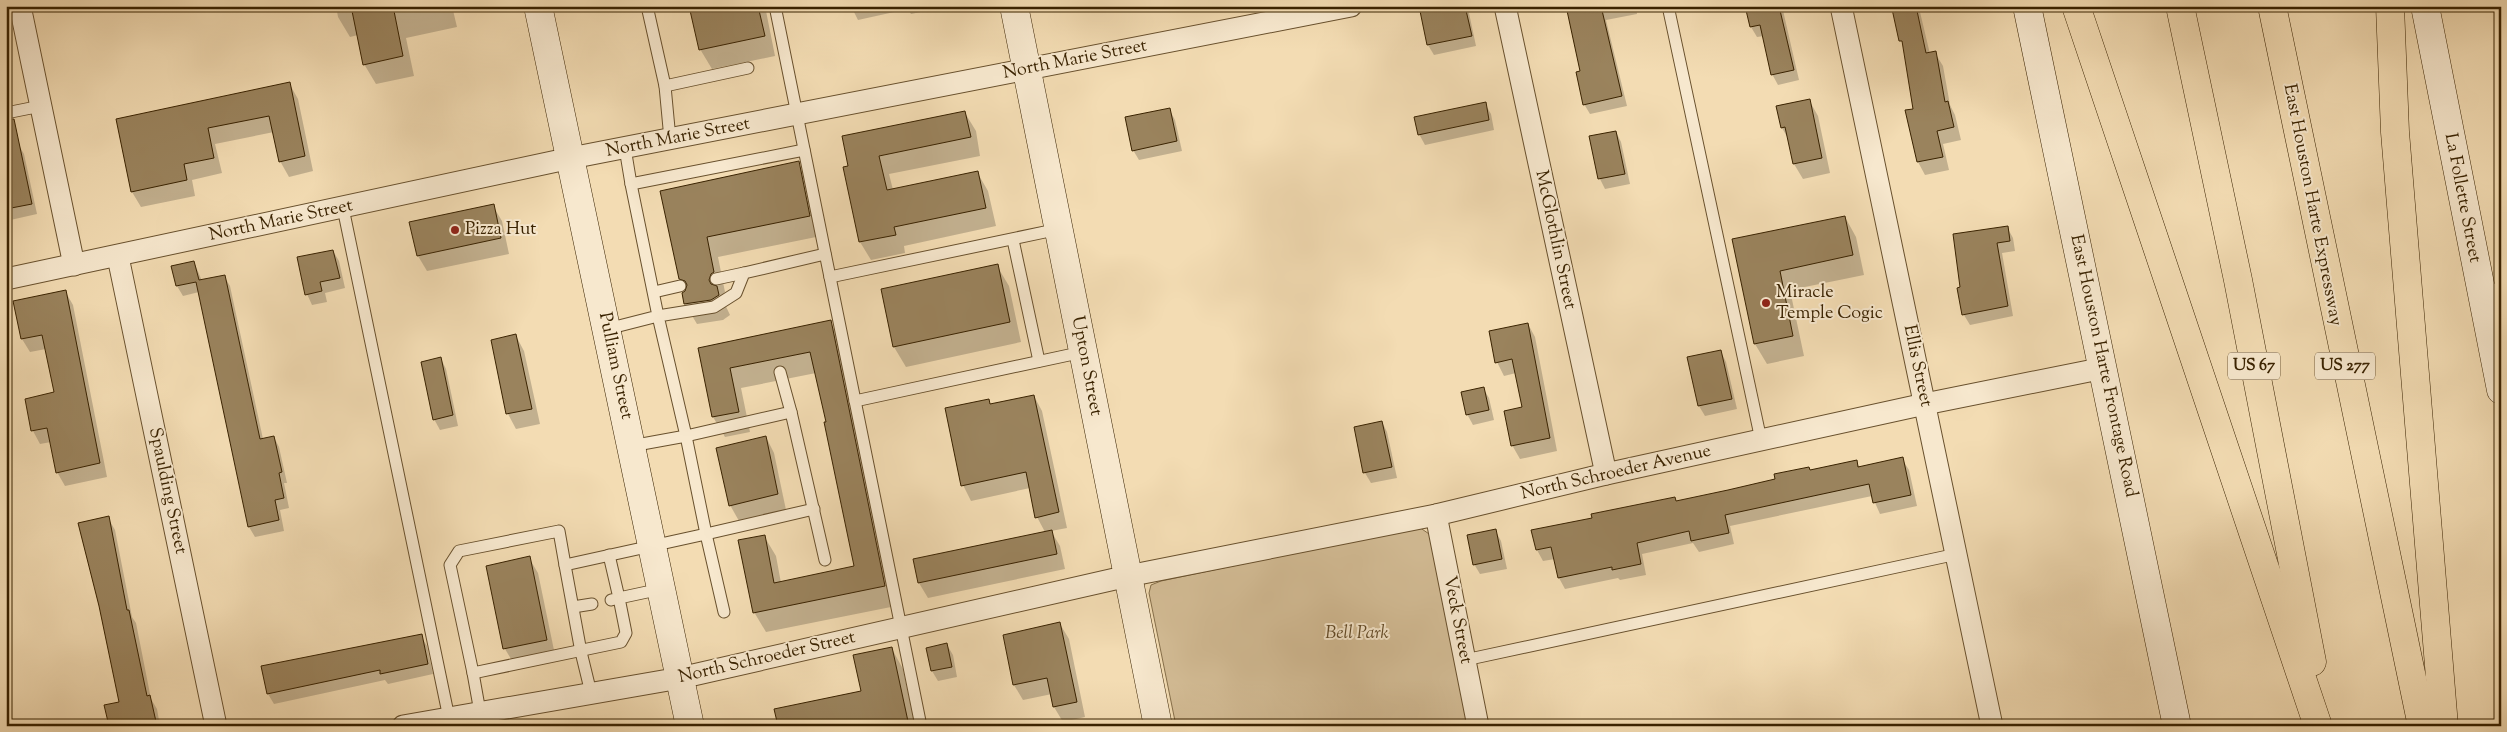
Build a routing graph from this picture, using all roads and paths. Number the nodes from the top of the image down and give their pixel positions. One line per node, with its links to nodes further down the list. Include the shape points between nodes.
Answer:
1 (20, 6): 19 (street)
2 (538, 6): 25 (main road, Pulliam Street)
3 (647, 6): 18 (lane)
4 (775, 6): 21 (lane)
5 (1014, 6): 17 (main road, Upton Street)
6 (1351, 6): 17 (street, North Marie Street)
7 (1505, 6): 53 (street, McGlothlin Street)
8 (1668, 6): 51 (lane)
9 (1841, 6): 48 (street, Ellis Street)
10 (2027, 6): 44 (main road, East Houston Harte Frontage Road)
11 (2076, 6): 84 (highway)
12 (2180, 6): 85 (highway, US 67)
13 (2272, 6): 86 (highway, East Houston Harte Expressway / US 277)
14 (2390, 6): 87 (highway, via 2395,132)
15 (2425, 6): 39 (main road, La Follette Street)
16 (748, 68): 18 (lane)
17 (1027, 70): 21 (street, North Marie Street); 28 (main road, Upton Street)
18 (665, 86): 22 (lane)
19 (41, 106): 20 (lane); 32 (street)
20 (6, 113)
21 (797, 114): 22 (street, North Marie Street); 24 (lane)
22 (670, 139): 23 (street, North Marie Street)
23 (625, 148): 25 (street, North Marie Street); 26 (lane)
24 (804, 150): 26 (lane); 30 (lane)
25 (571, 158): 27 (street, North Marie Street); 41 (main road, Pulliam Street)
26 (631, 184): 38 (lane)
27 (343, 208): 31 (street, North Marie Street); 75 (lane)
28 (1059, 229): 29 (lane); 42 (main road, Upton Street)
29 (1013, 240): 34 (lane); 43 (lane)
30 (825, 254): 33 (lane); 34 (lane)
31 (118, 257): 32 (street, North Marie Street); 76 (street, Spaulding Street)
32 (74, 265): 35 (street, North Marie Street)
33 (744, 273): 36 (lane); 40 (lane, via 736,293 714,307)
34 (830, 278): 47 (lane)
35 (6, 279)
36 (716, 279)
37 (680, 286): 38 (lane)
38 (654, 292): 40 (lane)
39 (2491, 295): 46 (main road, La Follette Street)
40 (658, 316): 41 (lane); 50 (lane)
41 (607, 329): 52 (main road, Pulliam Street)
42 (1083, 352): 43 (lane); 62 (main road, Upton Street)
43 (1039, 361): 47 (lane)
44 (2104, 368): 48 (street, North Schroeder Avenue); 83 (main road, East Houston Harte Frontage Road)
45 (780, 372): 49 (lane)
46 (2501, 390)
47 (855, 401): 68 (lane)
48 (1925, 404): 51 (street, North Schroeder Avenue); 58 (street, Ellis Street)
49 (791, 412): 50 (lane); 54 (lane)
50 (686, 436): 52 (lane); 56 (lane)
51 (1761, 440): 53 (street, North Schroeder Avenue)
52 (632, 446): 57 (main road, Pulliam Street)
53 (1606, 474): 55 (street, North Schroeder Avenue)
54 (814, 509): 56 (lane); 60 (lane)
55 (1436, 515): 62 (street, North Schroeder Avenue); 70 (street, Veck Street)
56 (706, 534): 57 (lane); 67 (lane)
57 (652, 545): 59 (lane); 63 (main road, Pulliam Street)
58 (1956, 554): 70 (lane); 82 (street, Ellis Street)
59 (609, 555): 61 (lane); 64 (lane)
60 (825, 560)
61 (565, 565): 66 (lane); 71 (lane, via 559,531 459,551 450,566)
62 (1128, 576): 68 (street, North Schroeder Street); 80 (main road, Upton Street)
63 (661, 590): 64 (lane); 72 (main road, Pulliam Street)
64 (615, 599): 69 (lane, via 626,632 621,642)
65 (592, 604): 66 (lane)
66 (573, 607): 69 (lane)
67 (724, 612)
68 (901, 628): 72 (street, North Schroeder Street); 79 (lane)
69 (580, 652): 71 (lane); 73 (lane)
70 (1465, 660): 81 (street, Veck Street)
71 (473, 673): 74 (lane)
72 (680, 678): 73 (street, North Schroeder Street); 78 (main road, Pulliam Street)
73 (591, 693): 74 (street, North Schroeder Street)
74 (480, 712): 75 (street, North Schroeder Street)
75 (450, 722): 77 (street, North Schroeder Street)
76 (216, 726)
77 (403, 726)
78 (690, 726)
79 (921, 726)
80 (1158, 726)
81 (1478, 726)
82 (1992, 726)
83 (2177, 726)
84 (2318, 726)
85 (2326, 726)
86 (2422, 726)
87 (2444, 726)

